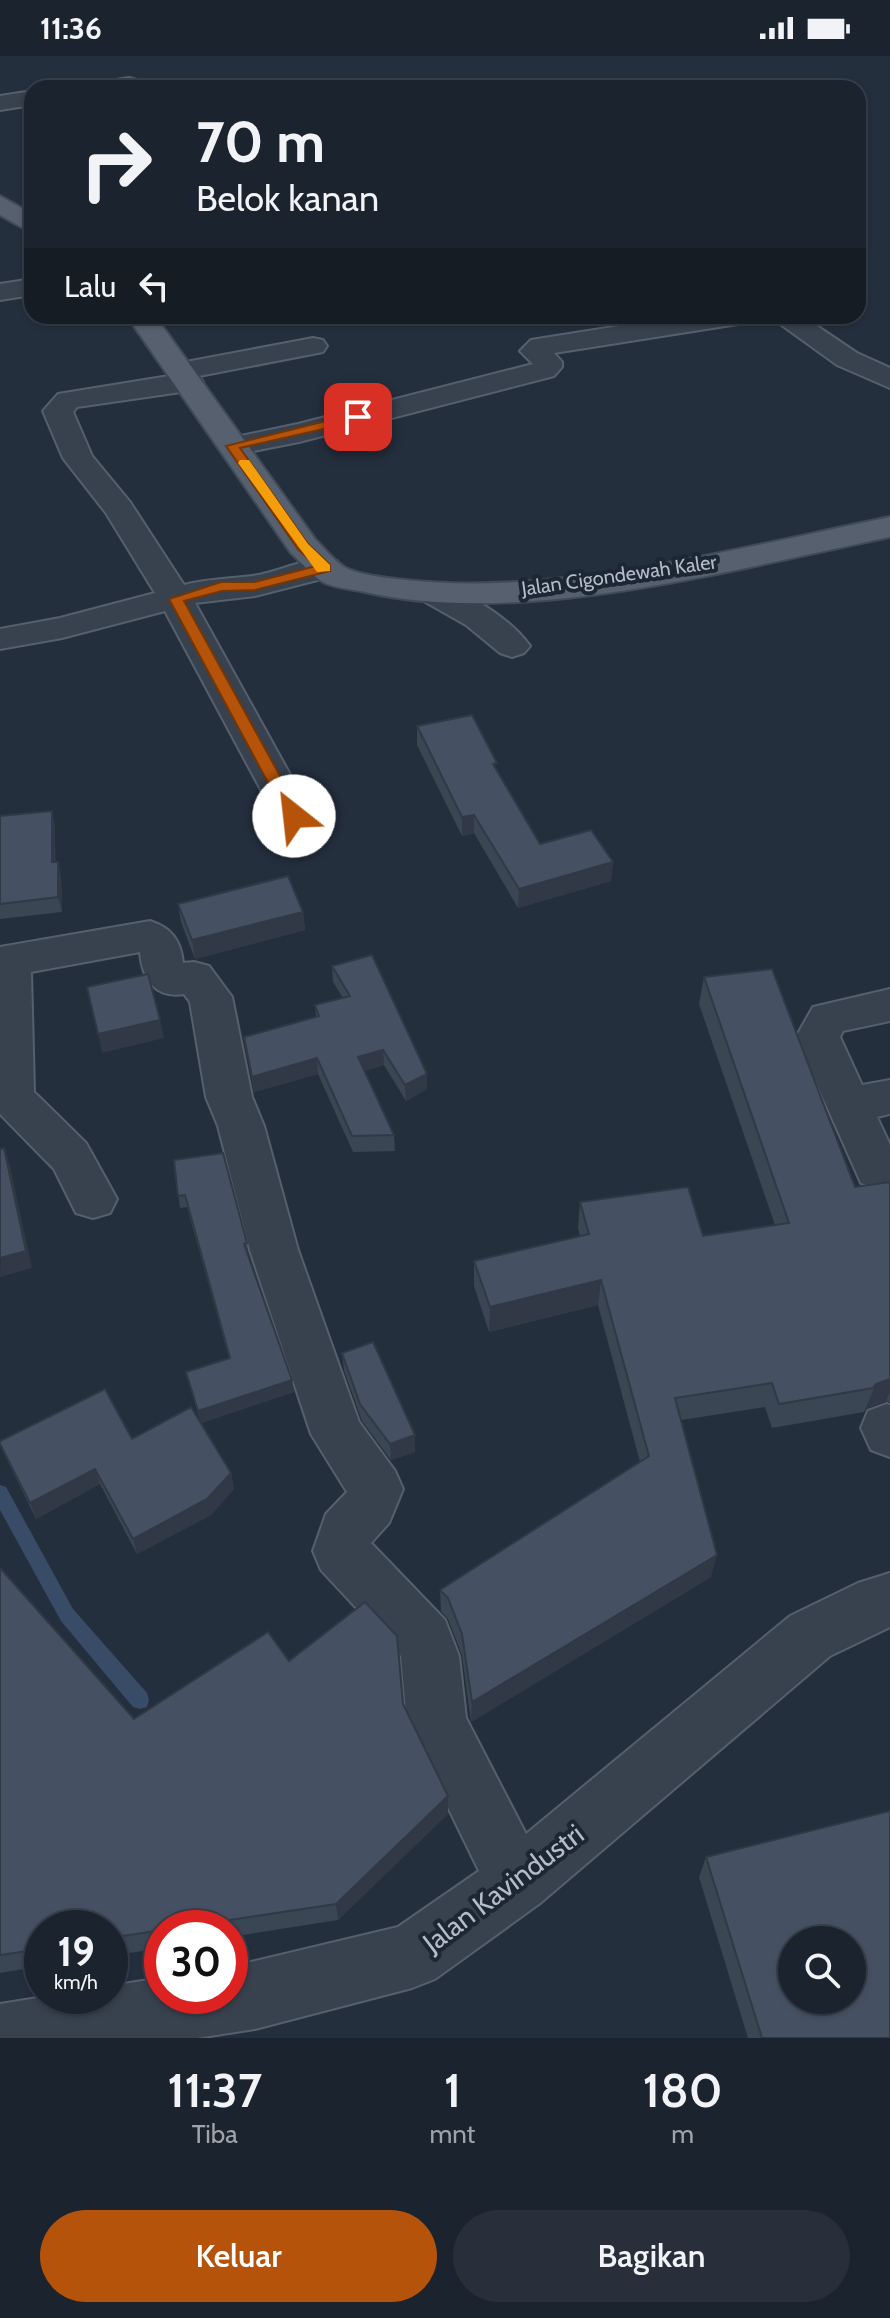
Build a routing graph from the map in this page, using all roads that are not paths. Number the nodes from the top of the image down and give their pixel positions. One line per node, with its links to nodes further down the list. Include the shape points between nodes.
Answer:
1 (24, 99): 2 (street)
2 (0, 103)
3 (0, 204): 4 (main road)
4 (24, 220)
5 (24, 288): 6 (street)
6 (0, 292)
7 (147, 324): 11 (main road, Jalan Cigondewah Kaler)
8 (685, 324): 13 (street, via 541,346 534,351 548,362 544,370)
9 (795, 324): 12 (street, via 847,359)
10 (313, 346): 11 (street)
11 (184, 377): 13 (main road, Jalan Cigondewah Kaler); 17 (street, via 68,400 58,411 78,458 119,509)
12 (890, 379)
13 (233, 446): 15 (main road, Jalan Cigondewah Kaler, via 303,546)
14 (890, 527): 16 (main road, Jalan Cigondewah Kaler, via 669,572 546,589)
15 (325, 568): 16 (main road, Jalan Cigondewah Kaler, via 348,579); 17 (street)
16 (434, 593): 19 (street, via 478,618)
17 (176, 599): 18 (street); 20 (street)
18 (0, 639)
19 (512, 646)
20 (294, 816)
21 (5, 961): 25 (street, via 12,1098 70,1156); 27 (street, via 150,936 161,948 163,972 175,980 194,977 211,997 229,1097 307,1350 337,1434 376,1489 375,1499 344,1533 341,1551 425,1640 437,1723)
22 (890, 1005): 23 (street, via 828,1018 818,1037)
23 (869, 1101): 24 (street, via 878,1170)
24 (890, 1173)
25 (93, 1199)
26 (890, 1600): 27 (street, Jalan Kavindustri, via 810,1636)
27 (517, 1882): 28 (street, Jalan Kavindustri, via 412,1956 255,1996)
28 (0, 2037)

